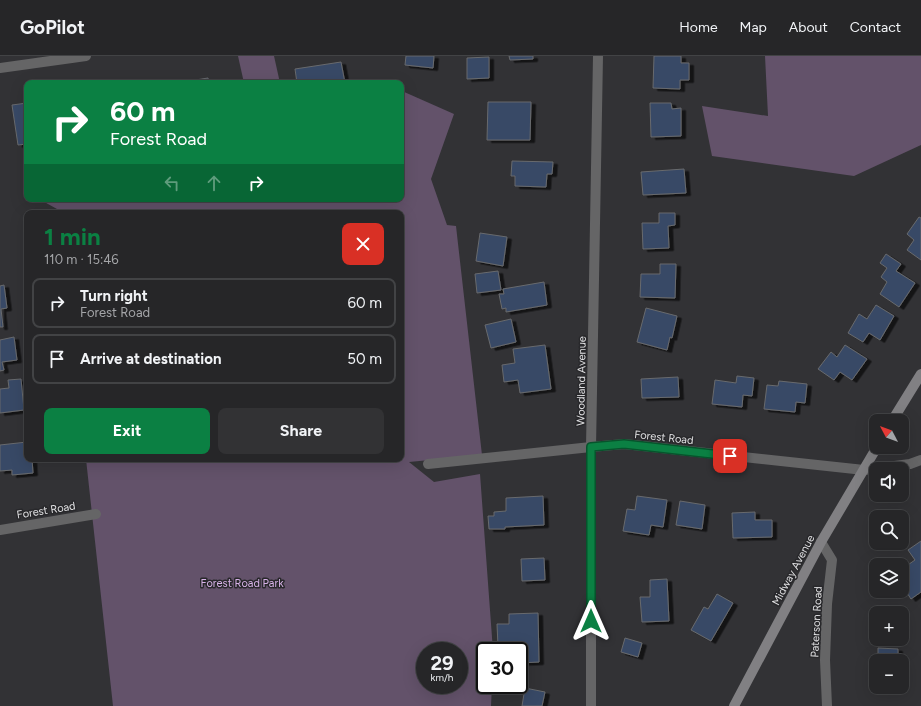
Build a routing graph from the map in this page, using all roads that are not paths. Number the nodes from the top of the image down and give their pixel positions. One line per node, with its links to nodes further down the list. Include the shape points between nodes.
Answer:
1 (86, 56): 3 (street)
2 (598, 56): 6 (street, Woodland Avenue)
3 (0, 68)
4 (921, 374): 5 (main road)
5 (896, 414)
6 (591, 447): 9 (street, Forest Road); 10 (street, Forest Road, via 624,444); 14 (street, Woodland Avenue)
7 (873, 454): 10 (main road, Midway Avenue)
8 (921, 460): 10 (street, Forest Road, via 910,464)
9 (428, 464)
10 (864, 470): 13 (main road, Midway Avenue)
11 (96, 514): 12 (street, Forest Road)
12 (0, 530)
13 (822, 542): 15 (main road, Midway Avenue); 16 (street, Paterson Road, via 832,560 825,660)
14 (591, 706)
15 (734, 706)
16 (827, 706)

